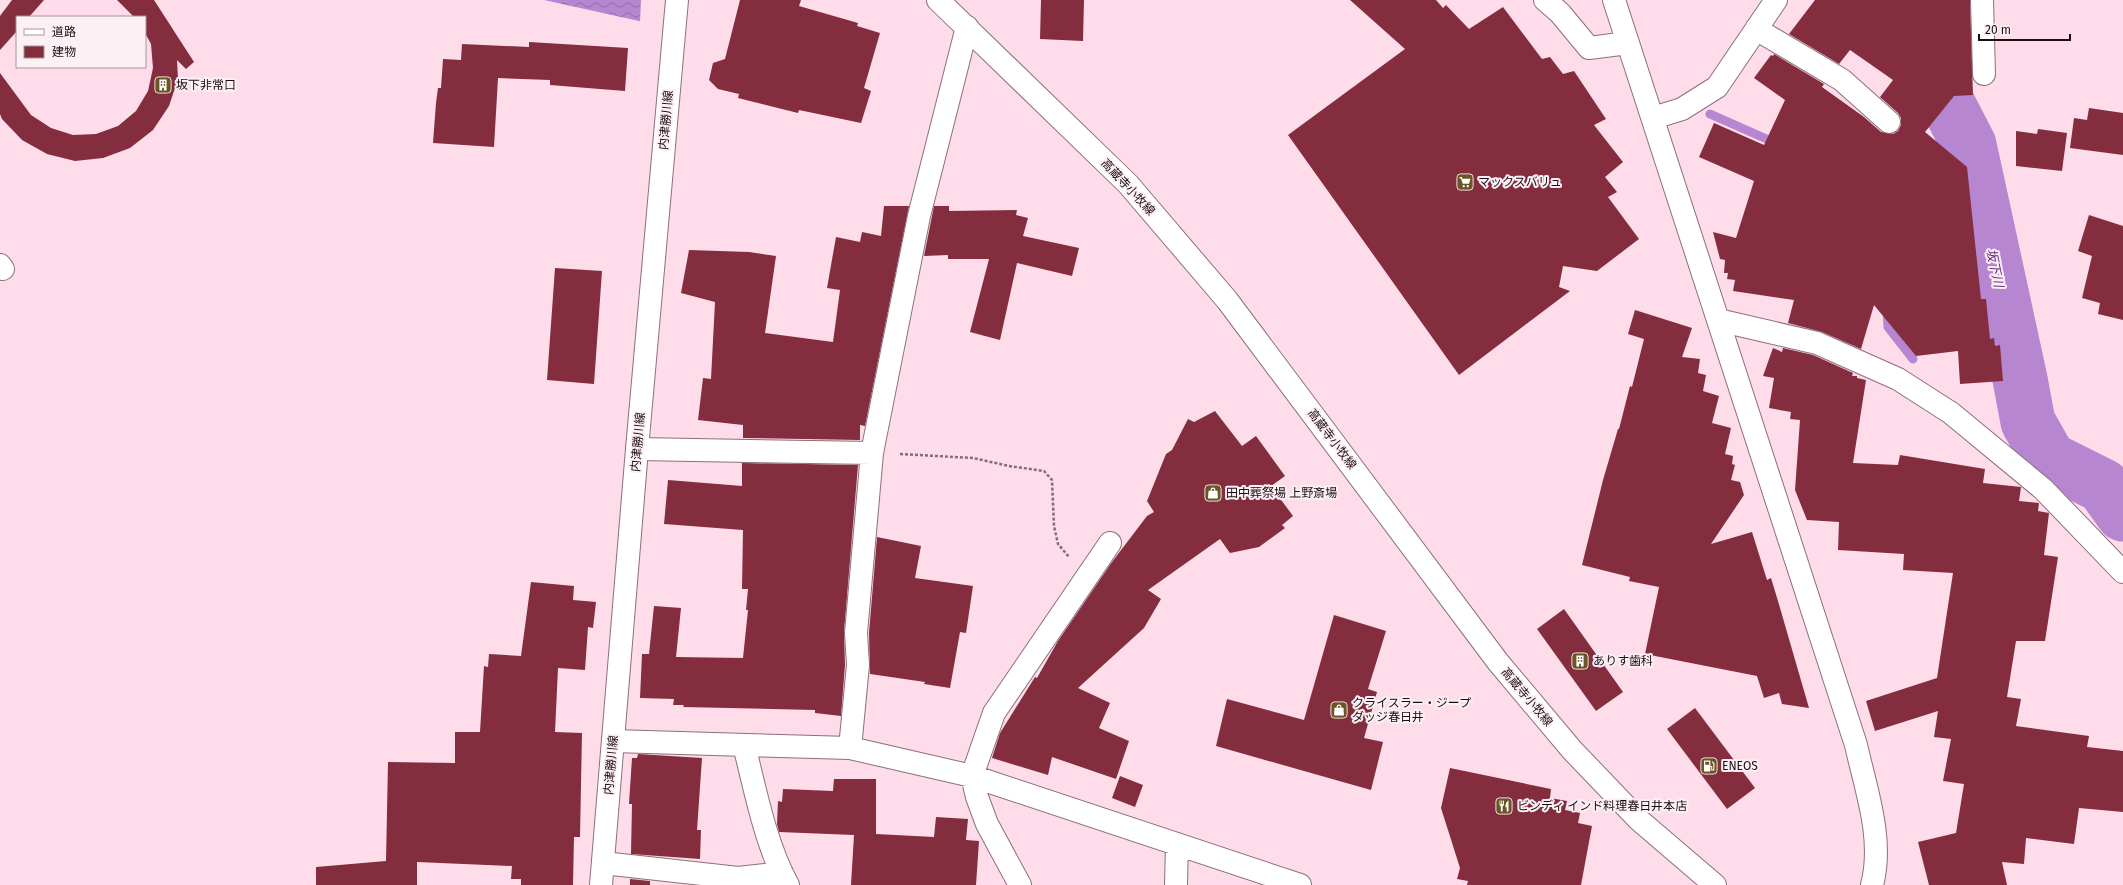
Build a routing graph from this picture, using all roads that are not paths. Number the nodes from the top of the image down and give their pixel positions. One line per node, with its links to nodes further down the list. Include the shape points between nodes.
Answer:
1 (677, 0): 14 (street, 内津勝川線)
2 (938, 0): 7 (street, 高蔵寺小牧線)
3 (1545, 0): 9 (street, via 1560,13 1589,48)
4 (1614, 0): 9 (street)
5 (1776, 0): 8 (street)
6 (1982, 0): 10 (street)
7 (967, 27): 15 (street, via 918,216); 29 (street, 高蔵寺小牧線, via 1128,184 1227,300 1498,662 1572,750 1639,820)
8 (1756, 29): 11 (street, via 1717,87 1682,109); 12 (street, via 1842,80)
9 (1628, 43): 11 (street)
10 (1984, 74)
11 (1653, 118): 13 (street)
12 (1889, 122)
13 (1718, 320): 17 (street, via 1817,343 1898,379 1950,413 2043,489); 30 (street, via 1856,745 1875,836 1876,872)
14 (637, 448): 15 (street); 18 (street, 内津勝川線)
15 (872, 453): 20 (street, via 856,633 858,665)
16 (1110, 543): 21 (street, via 994,713)
17 (2123, 572)
18 (613, 741): 19 (street); 23 (street, 内津勝川線)
19 (744, 745): 20 (street); 24 (street, via 760,810)
20 (850, 748): 21 (street)
21 (972, 776): 22 (street); 26 (street, via 986,824)
22 (1177, 844): 27 (street); 28 (street)
23 (603, 863): 24 (street, via 738,878); 25 (street, 内津勝川線)
24 (785, 879)
25 (601, 885)
26 (1020, 885)
27 (1176, 885)
28 (1300, 885)
29 (1715, 885)
30 (1872, 885)

